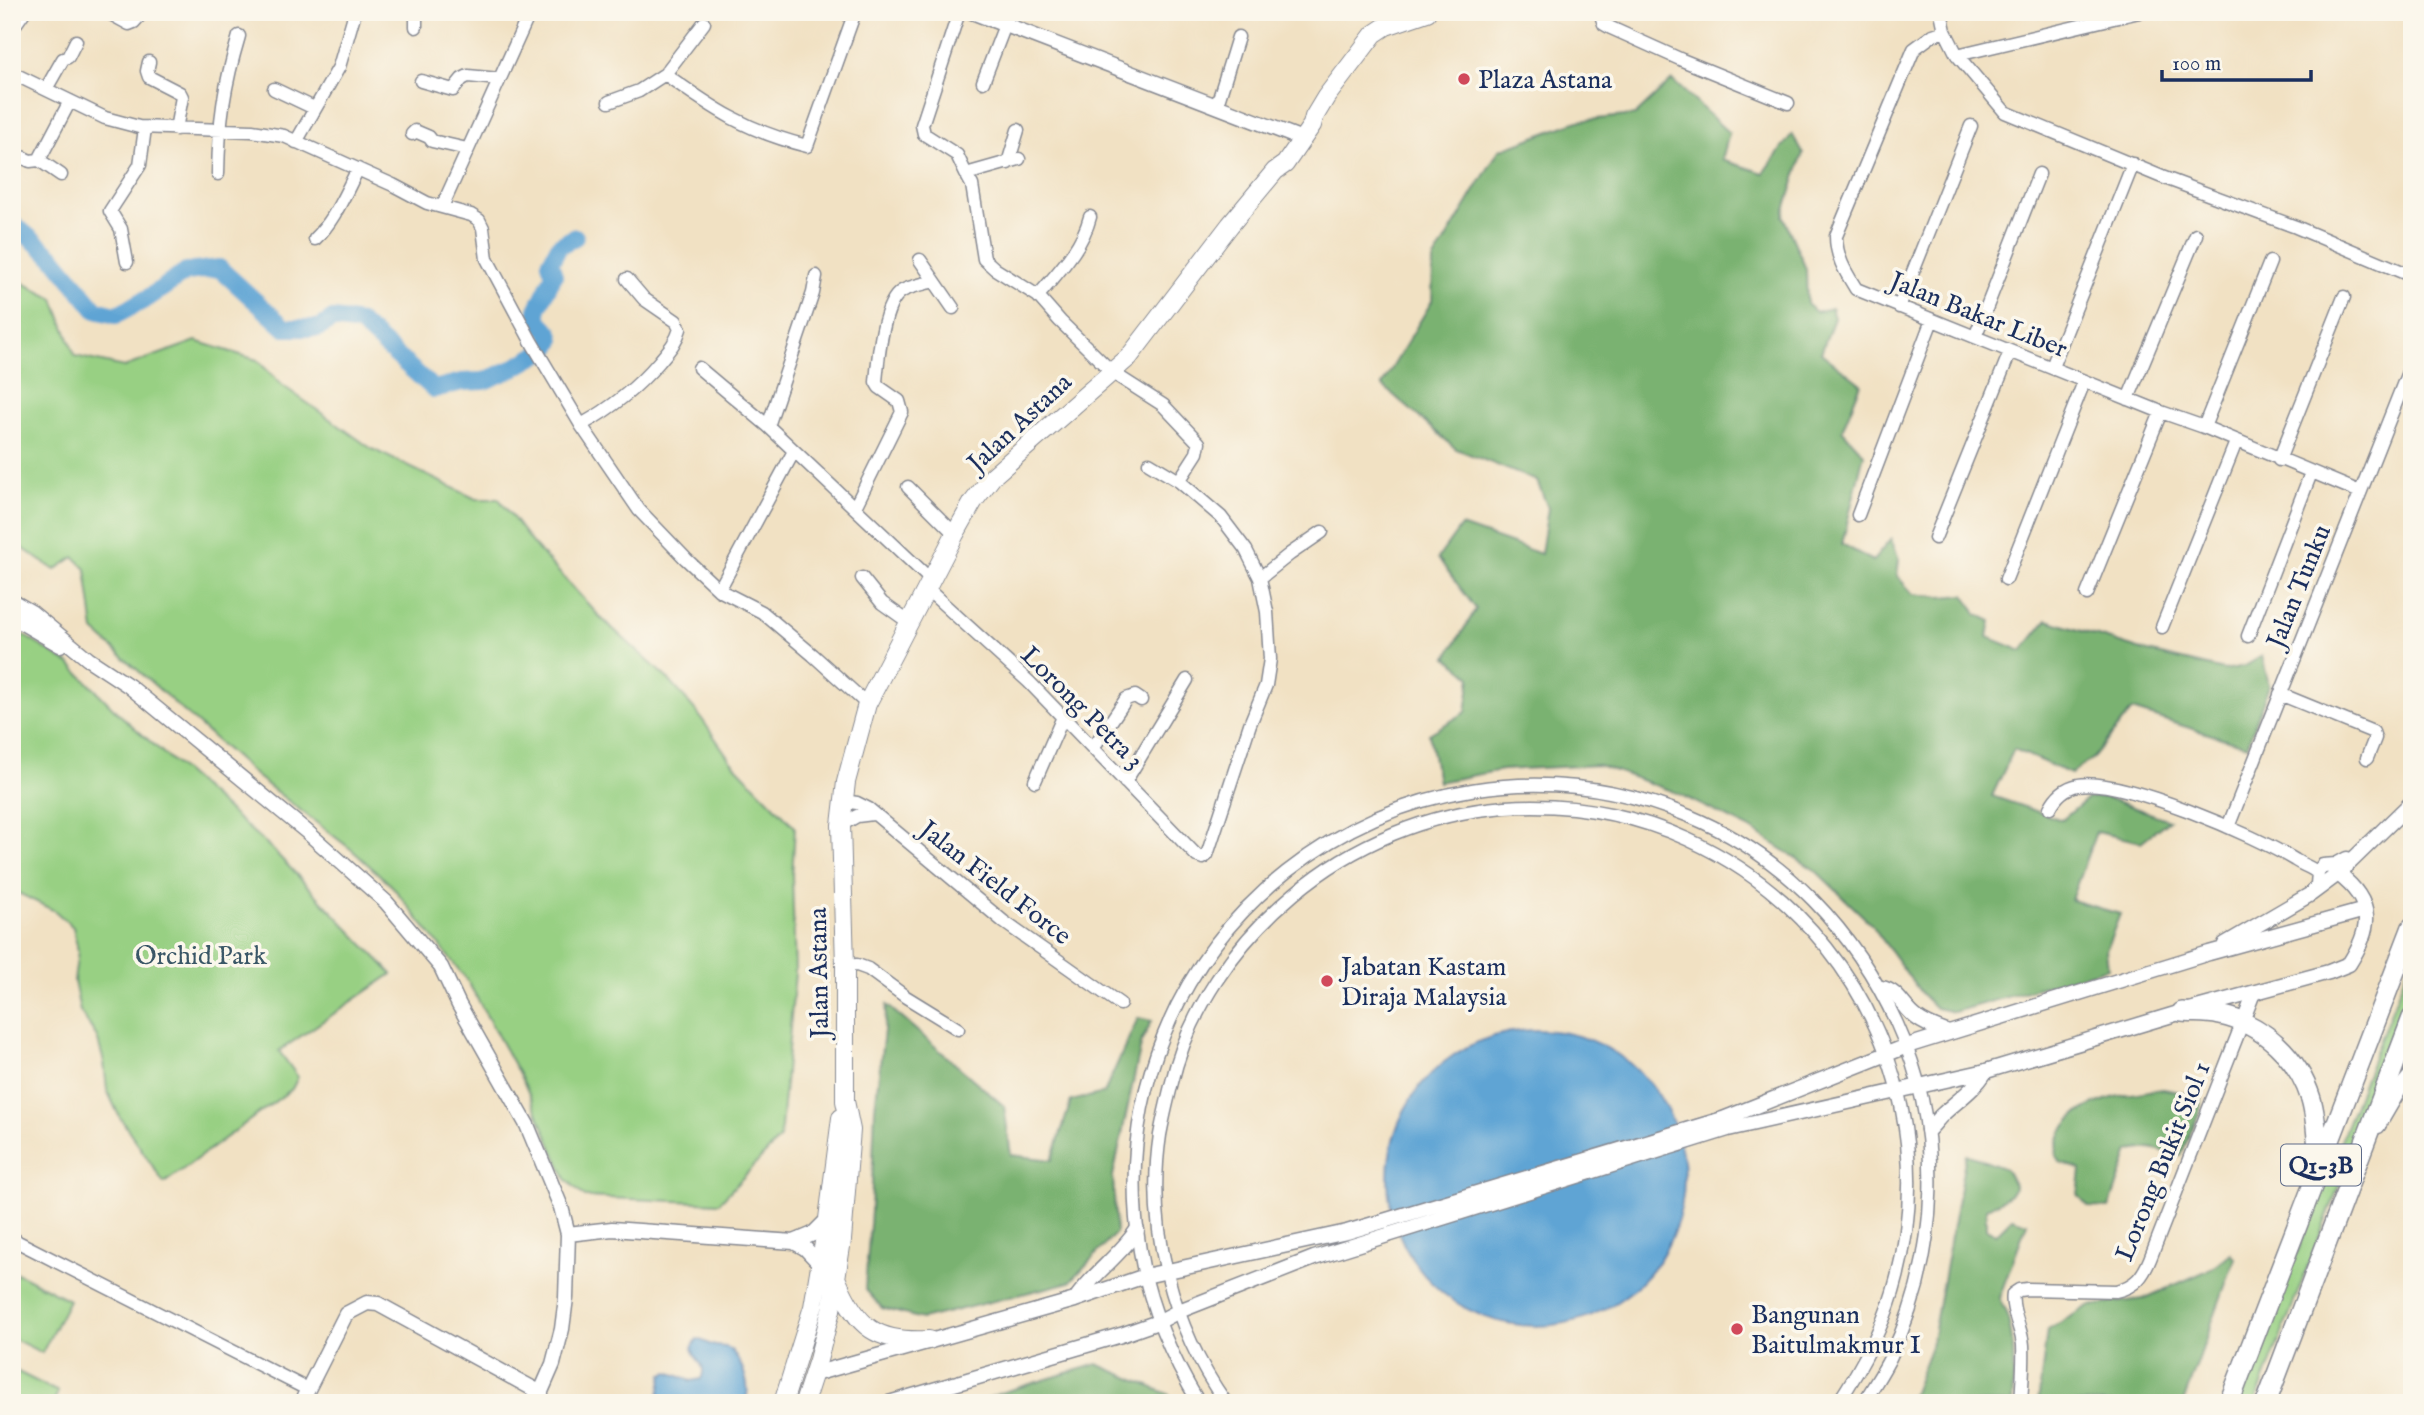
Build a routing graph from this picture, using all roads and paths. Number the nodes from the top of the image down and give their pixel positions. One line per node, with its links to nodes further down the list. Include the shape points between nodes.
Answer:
1 (24, 12): 17 (street)
2 (107, 12): 3 (street, via 130,24)
3 (143, 12)
4 (355, 12): 35 (street, via 339,67)
5 (416, 12): 16 (street)
6 (530, 12): 26 (street)
7 (855, 12): 25 (street, via 807,145 750,128)
8 (959, 12): 50 (street, via 922,125 924,134 957,155)
9 (972, 12): 14 (street)
10 (1426, 12): 42 (main road, via 1374,34)
11 (1600, 12): 33 (street, via 1604,24 1611,28)
12 (1941, 12): 18 (street)
13 (2139, 12): 22 (street)
14 (1007, 19): 28 (street); 34 (street)
15 (704, 23): 25 (street)
16 (416, 27)
17 (12, 29)
18 (1945, 31): 22 (street); 66 (street, Jalan Bakar Liber, via 1914,49 1836,236 1836,252 1856,289)
19 (239, 36): 39 (street, via 225,83)
20 (1238, 37): 34 (street)
21 (76, 41): 29 (street)
22 (1957, 55): 47 (street, via 2005,112)
23 (149, 62): 38 (street, via 149,77 182,97)
24 (12, 73): 29 (street)
25 (665, 74): 32 (street)
26 (499, 79): 27 (street, via 468,76 453,90); 44 (street)
27 (421, 80)
28 (983, 82)
29 (47, 89): 31 (street)
30 (274, 89): 35 (street)
31 (70, 101): 37 (street, via 104,118); 46 (street)
32 (609, 102)
33 (1788, 103)
34 (1217, 105): 42 (street)
35 (314, 108): 43 (street)
36 (1971, 126): 66 (street)
37 (145, 128): 38 (street); 58 (street, via 140,165 110,211 121,229)
38 (176, 129): 39 (street)
39 (219, 129): 43 (street, via 284,136); 49 (street)
40 (1018, 130): 50 (street, via 1013,161)
41 (412, 134): 44 (street, via 415,131 432,141)
42 (1300, 137): 74 (main road, Jalan Astana)
43 (296, 142): 48 (street)
44 (467, 149): 53 (street)
45 (12, 152): 46 (street, via 30,161)
46 (39, 160): 52 (street)
47 (2133, 164): 61 (street); 72 (street)
48 (358, 169): 53 (street); 56 (street, via 334,215)
49 (218, 174)
50 (967, 174): 64 (street, via 984,259)
51 (2039, 174): 69 (street)
52 (61, 175)
53 (442, 207): 79 (street, via 479,220 487,258)
54 (1090, 217): 64 (street, via 1079,243)
55 (2196, 235): 77 (street)
56 (315, 239)
57 (920, 260): 63 (street)
58 (127, 262)
59 (2270, 262): 81 (street)
60 (816, 276): 80 (street)
61 (2412, 276)
62 (627, 279): 79 (street, via 644,299 676,321 680,329 677,341 639,386)
63 (934, 281): 67 (street); 90 (street, via 900,292 887,318 879,342 876,382 899,401 902,412)
64 (1038, 296): 74 (street)
65 (2344, 296): 84 (street)
66 (1899, 307): 68 (street, Jalan Bakar Liber)
67 (953, 308)
68 (1932, 320): 69 (street, Jalan Bakar Liber); 91 (street)
69 (1975, 337): 70 (street, Jalan Bakar Liber)
70 (2010, 352): 72 (street, Jalan Bakar Liber); 94 (street)
71 (2412, 362): 76 (street, Jalan Tunku)
72 (2052, 367): 75 (street, Jalan Bakar Liber)
73 (699, 368): 80 (street, Lorong Petra 3)
74 (1113, 373): 87 (street, via 1163,405 1199,443); 93 (main road, Jalan Astana, via 993,476)
75 (2084, 382): 77 (street, Jalan Bakar Liber); 97 (street)
76 (2407, 390): 89 (street, Jalan Tunku)
77 (2128, 399): 78 (street, Jalan Bakar Liber)
78 (2161, 412): 81 (street, Jalan Bakar Liber); 100 (street)
79 (581, 425): 99 (street, via 639,510)
80 (768, 426): 83 (street, Lorong Petra 3)
81 (2204, 427): 82 (street, Jalan Bakar Liber)
82 (2236, 442): 84 (street, Jalan Bakar Liber); 104 (street)
83 (794, 451): 90 (street, Lorong Petra 3); 99 (street)
84 (2279, 460): 86 (street, Jalan Bakar Liber)
85 (1149, 463): 87 (street)
86 (2311, 473): 89 (street, Jalan Bakar Liber); 105 (street)
87 (1179, 481): 96 (street, via 1221,517)
88 (908, 487): 93 (street)
89 (2360, 492): 108 (street, Jalan Tunku)
90 (855, 506): 98 (street, Lorong Petra 3)
91 (1858, 515)
92 (1322, 533): 96 (street)
93 (955, 534): 98 (main road, Jalan Astana)
94 (1934, 538)
95 (862, 578): 103 (street, via 882,603)
96 (1260, 578): 115 (street, Lorong Petra 3, via 1270,659 1266,685 1207,855 1196,856)
97 (2006, 579)
98 (930, 585): 103 (main road, Jalan Astana); 111 (street, Lorong Petra 3)
99 (719, 590): 110 (street, via 762,612)
100 (2087, 594)
101 (12, 601): 106 (street)
102 (12, 617): 106 (street)
103 (910, 623): 110 (main road, Jalan Astana)
104 (2162, 627)
105 (2248, 636)
106 (82, 655): 152 (street, via 129,686 306,831 386,902 415,935 441,967 527,1125)
107 (1187, 680): 115 (street)
108 (2280, 694): 113 (street, via 2373,732); 121 (street, Jalan Tunku)
109 (1141, 700): 112 (street, via 1135,696 1126,699)
110 (867, 704): 116 (main road, Jalan Astana)
111 (1063, 717): 112 (street, Lorong Petra 3); 114 (street)
112 (1093, 748): 115 (street, Lorong Petra 3)
113 (2367, 758)
114 (1035, 781)
115 (1125, 782)
116 (843, 801): 119 (street, Jalan Field Force, via 858,803); 120 (main road, Jalan Astana)
117 (2412, 802): 123 (street)
118 (2050, 808): 121 (street, via 2065,789 2099,785 2138,794)
119 (873, 814): 120 (street); 133 (street, Jalan Field Force, via 1004,922)
120 (841, 825): 130 (main road, Jalan Astana)
121 (2228, 827): 122 (street)
122 (2283, 852): 124 (street); 126 (street, via 2318,873)
123 (2355, 858): 124 (street); 125 (street)
124 (2323, 866): 125 (street)
125 (2337, 874): 126 (street); 127 (street, via 2357,891)
126 (2311, 894): 129 (street)
127 (2365, 910): 129 (street); 132 (street, via 2366,933 2349,964)
128 (2412, 927): 148 (main road, Q1-3B)
129 (2209, 953): 138 (street)
130 (845, 966): 137 (street, via 869,969); 145 (main road, Jalan Astana)
131 (1881, 988): 138 (street, via 1896,995 1929,1026); 139 (street); 151 (street, via 1830,917 1777,867 1710,825 1663,805 1564,785 1513,785 1476,788 1407,805 1343,833 1268,887 1227,929 1194,976 1167,1028 1142,1107 1135,1175)
132 (2255, 992): 134 (street); 136 (street, Lorong Bukit Siol 1)
133 (1120, 1004)
134 (2182, 1012): 136 (main road, via 2219,1014); 141 (street)
135 (2412, 1018): 149 (main road)
136 (2244, 1022): 148 (main road, via 2280,1046 2302,1077 2316,1121); 174 (street, Lorong Bukit Siol 1, via 2140,1279 2116,1291 2027,1289 2013,1294 2023,1345)
137 (958, 1029)
138 (1949, 1033): 139 (street)
139 (1908, 1046): 140 (street); 143 (street)
140 (1888, 1055): 144 (street); 146 (street); 157 (street, via 1853,984 1806,921 1767,886 1705,846 1636,820 1564,807 1490,808 1436,819 1360,849 1305,884 1256,929 1216,981 1182,1049 1160,1137 1157,1204)
141 (1986, 1071): 143 (street); 147 (street, via 1971,1092)
142 (2412, 1074): 149 (street)
143 (1919, 1085): 144 (street); 147 (street)
144 (1899, 1091): 146 (street); 172 (street, via 1910,1172 1902,1254 1876,1339)
145 (845, 1101): 150 (main road, Jalan Astana); 159 (main road, Jalan Astana, via 851,1130)
146 (1725, 1124): 154 (street)
147 (1928, 1129): 173 (street, via 1931,1172 1924,1258 1890,1359)
148 (2320, 1168): 175 (main road, Q1-3B)
149 (2349, 1181): 176 (main road)
150 (828, 1219): 155 (street, via 813,1234); 156 (main road, Jalan Astana)
151 (1137, 1230): 158 (street); 160 (street)
152 (568, 1234): 155 (street, via 612,1229); 166 (street, via 562,1329)
153 (12, 1237): 165 (street)
154 (1350, 1239): 157 (street); 161 (street, via 1314,1258)
155 (794, 1242): 156 (street)
156 (821, 1265): 167 (main road, Jalan Astana)
157 (1166, 1272): 158 (street); 161 (street)
158 (1145, 1276): 160 (street); 162 (street)
159 (837, 1280): 163 (main road, via 865,1326 903,1342); 164 (main road, Jalan Astana)
160 (1075, 1300): 163 (street)
161 (1179, 1311): 162 (street); 171 (street, via 1194,1349)
162 (1158, 1322): 169 (street); 170 (street)
163 (929, 1340): 164 (street)
164 (814, 1374): 167 (main road, via 798,1382); 168 (main road, Jalan Astana)
165 (304, 1396): 166 (street, via 346,1314 367,1303 378,1304)
166 (539, 1398)
167 (785, 1403)
168 (804, 1403)
169 (889, 1403)
170 (1199, 1403)
171 (1226, 1403)
172 (1838, 1403)
173 (1864, 1403)
174 (2021, 1403)
175 (2229, 1403)
176 (2266, 1403)

